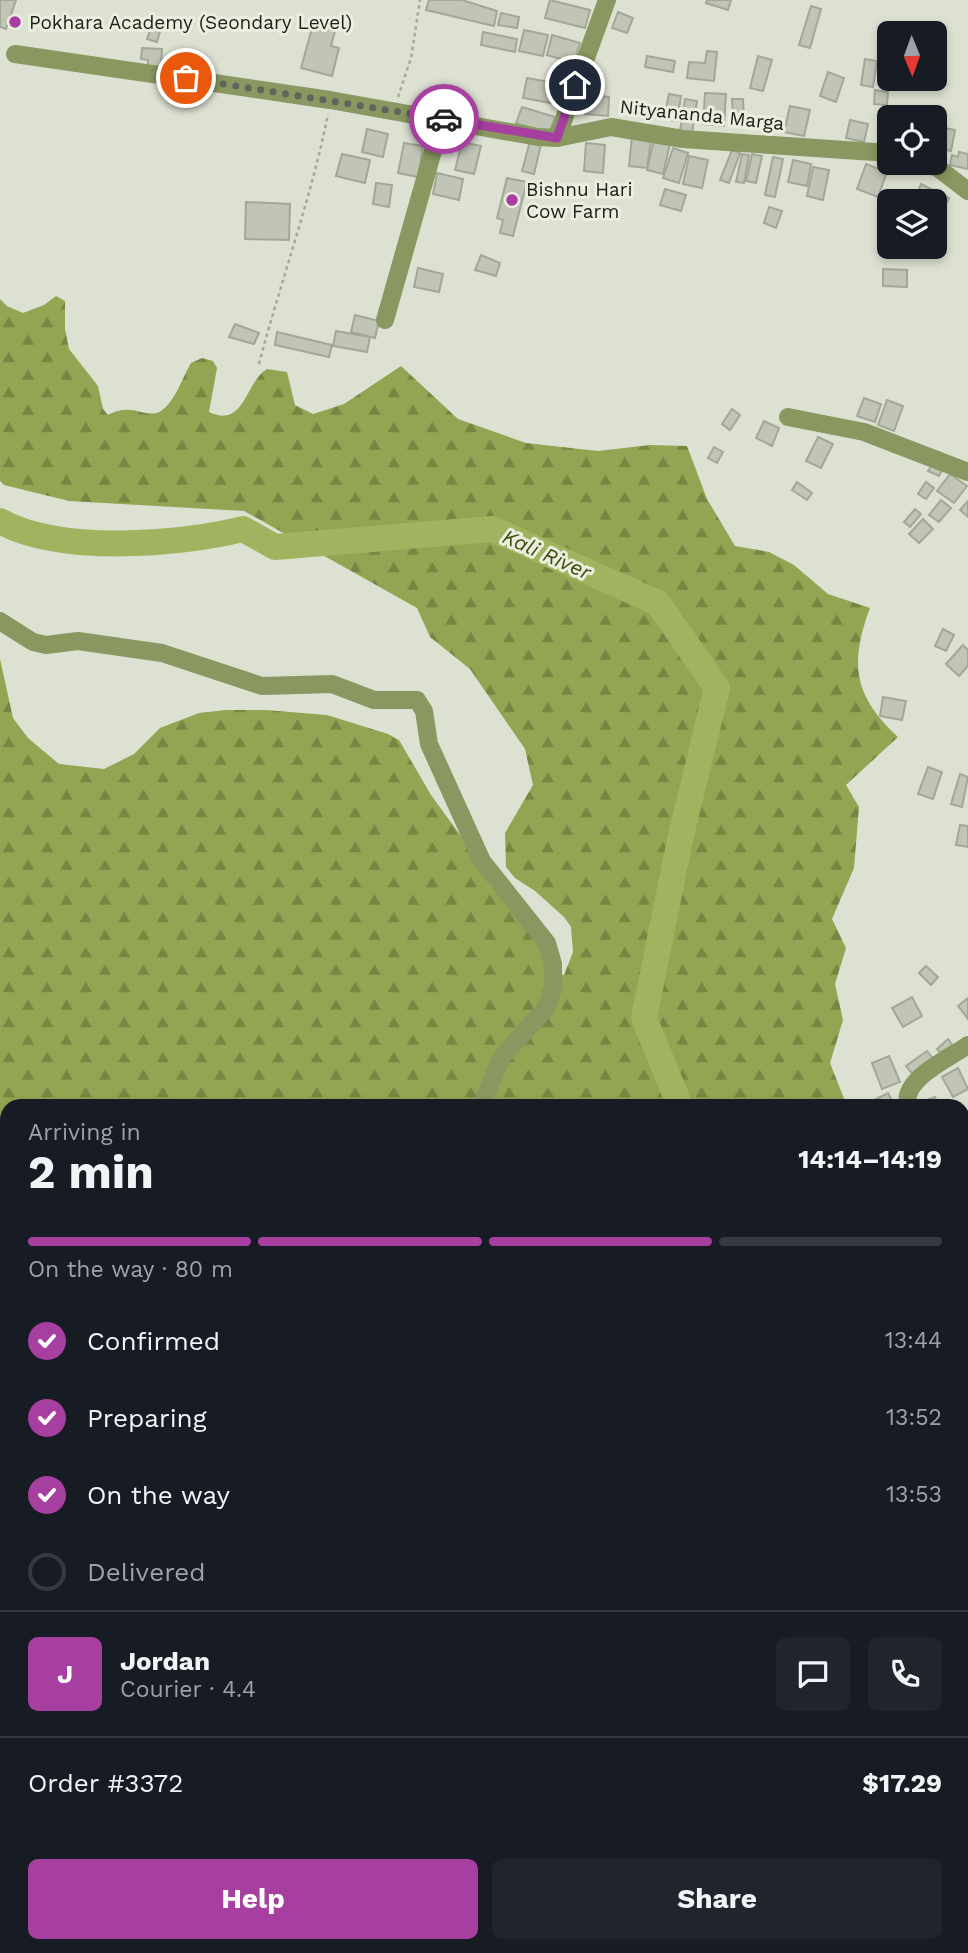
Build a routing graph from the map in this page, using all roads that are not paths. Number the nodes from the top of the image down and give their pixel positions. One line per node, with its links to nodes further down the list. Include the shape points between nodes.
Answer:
1 (607, 0): 4 (street)
2 (15, 54): 3 (street, Nityananda Marga)
3 (442, 119): 4 (street, Nityananda Marga); 8 (street)
4 (557, 138): 5 (street, Nityananda Marga, via 611,127 683,139)
5 (877, 152)
6 (947, 175): 7 (street)
7 (968, 191)
8 (385, 320)
9 (788, 417): 10 (street, via 864,432)
10 (968, 472)
11 (0, 621): 13 (street, via 33,642 78,641 162,653 262,687 332,684 374,700 417,700 424,711 429,744 482,861 547,943 553,964 547,1008 502,1056)
12 (968, 1045): 14 (street, via 915,1083)
13 (484, 1099)
14 (907, 1099)

